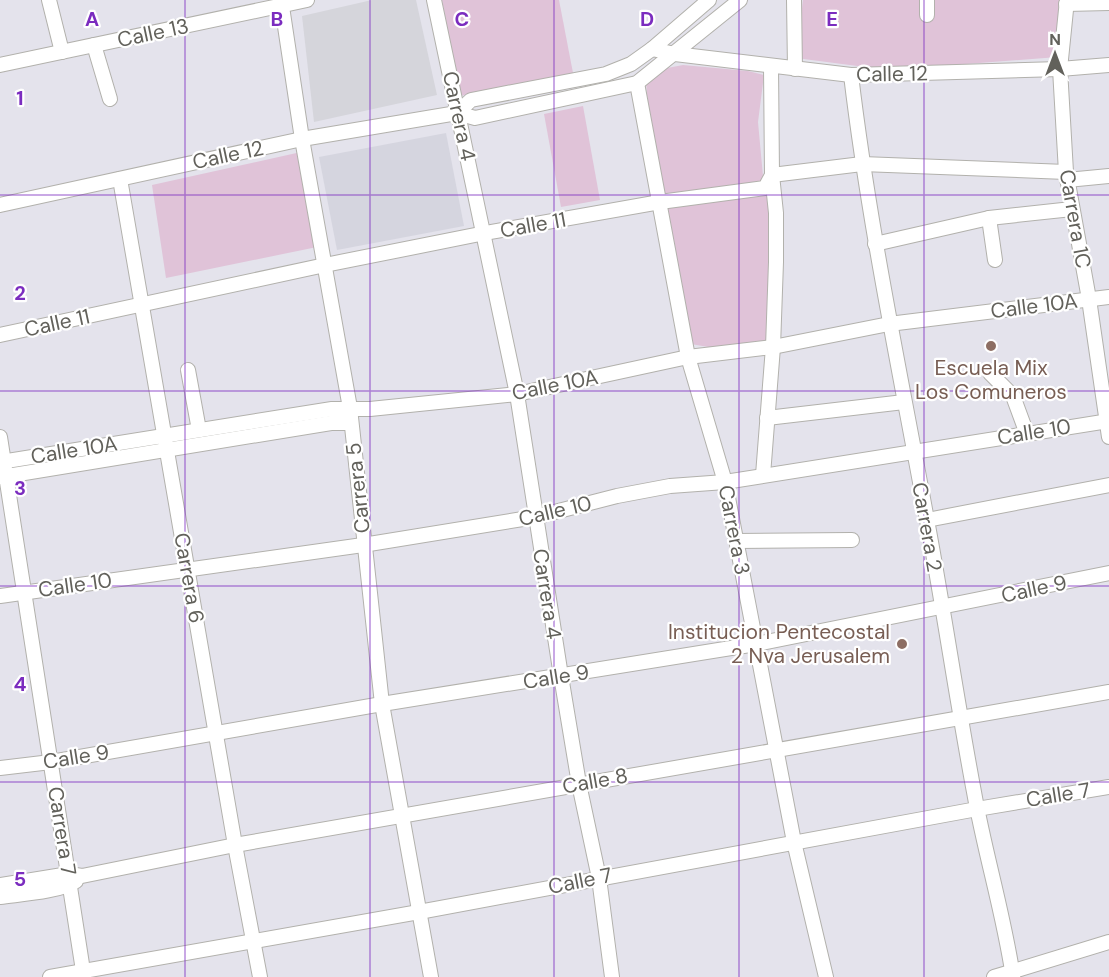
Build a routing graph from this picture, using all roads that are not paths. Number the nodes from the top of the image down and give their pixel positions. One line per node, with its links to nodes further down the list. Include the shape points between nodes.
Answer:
1 (49, 0): 14 (street)
2 (307, 0): 9 (street, Calle 13)
3 (434, 0): 24 (street, Carrera 4)
4 (709, 0): 13 (street)
5 (740, 0): 15 (street)
6 (794, 0): 19 (street)
7 (927, 0): 11 (street)
8 (1066, 2): 10 (street); 20 (street, Carrera 1C)
9 (281, 3): 12 (street, Calle 13); 25 (street, Carrera 5)
10 (1109, 3)
11 (927, 15)
12 (94, 45): 14 (street, Calle 13); 23 (street)
13 (652, 49): 15 (street, Calle 12); 24 (street, Calle 12, via 631,64 606,74 471,100)
14 (62, 52): 16 (street, Calle 13)
15 (675, 54): 18 (street, Calle 12); 22 (street, Calle 12)
16 (0, 65)
17 (1109, 65): 20 (street, Calle 12)
18 (771, 67): 19 (street, Calle 12); 27 (street, Carrera 3)
19 (795, 69): 21 (street, Calle 12)
20 (1060, 69): 21 (street, Calle 12); 28 (street, Carrera 1C)
21 (851, 75): 26 (street, Carrera 2)
22 (637, 83): 24 (street, Calle 12, via 475,118); 31 (street, Carrera 3)
23 (110, 99)
24 (457, 113): 25 (street, Calle 12); 35 (street, Carrera 4)
25 (302, 139): 30 (street, Calle 12); 38 (street, Carrera 5)
26 (861, 164): 27 (street, Calle 11); 28 (street, Calle 11); 36 (street, Carrera 2)
27 (772, 175): 31 (street, Calle 11, via 765,188); 44 (street, Carrera 3, via 777,262)
28 (1066, 176): 29 (street, Calle 11); 33 (street, Carrera 1C)
29 (1109, 176)
30 (120, 178): 32 (street, Calle 12); 41 (street, Carrera 6)
31 (660, 202): 35 (street, Calle 11); 45 (street, Carrera 3)
32 (0, 205)
33 (1072, 209): 34 (street); 40 (street, Carrera 1C)
34 (989, 218): 36 (street); 37 (street)
35 (485, 233): 38 (street, Calle 11); 48 (street, Carrera 4)
36 (875, 244): 42 (street, Carrera 2)
37 (995, 260)
38 (326, 264): 41 (street, Calle 11); 50 (street, Carrera 5)
39 (1109, 297): 40 (street, Calle 10A)
40 (1089, 299): 42 (street, Calle 10A); 52 (street, Carrera 1C)
41 (142, 304): 43 (street, Calle 11); 58 (street, Carrera 6)
42 (889, 324): 44 (street, Calle 10A); 49 (street, Carrera 2)
43 (0, 335)
44 (773, 347): 45 (street, Calle 10A); 51 (street, Carrera 3)
45 (688, 357): 48 (street, Calle 10A); 62 (street, Carrera 3)
46 (188, 370): 54 (street)
47 (990, 374): 55 (street, via 1012,396)
48 (517, 394): 50 (street, Calle 10A); 64 (street, Carrera 4)
49 (904, 402): 51 (street); 59 (street, Carrera 2)
50 (350, 408): 53 (street, Carrera 5); 54 (street, Calle 10A)
51 (767, 418): 61 (street, Carrera 3)
52 (1108, 421): 55 (street, Calle 10); 57 (street, Carrera 1C)
53 (351, 423): 58 (street, Calle 10A); 68 (street, Carrera 5)
54 (199, 430): 58 (street, Calle 10A)
55 (1027, 434): 59 (street, Calle 10)
56 (0, 437): 60 (street, Carrera 7)
57 (1109, 437)
58 (165, 442): 60 (street, Calle 10A); 69 (street, Carrera 6)
59 (913, 452): 61 (street, Calle 10); 65 (street, Carrera 2)
60 (3, 469): 71 (street, Carrera 7)
61 (763, 475): 62 (street, Calle 10)
62 (725, 482): 64 (street, Calle 10, via 670,486); 67 (street, Carrera 3)
63 (1109, 485): 65 (street)
64 (535, 517): 68 (street, Calle 10); 75 (street, Carrera 4)
65 (927, 520): 73 (street, Carrera 2)
66 (852, 540): 67 (street)
67 (736, 541): 74 (street, Carrera 3)
68 (363, 545): 69 (street, Calle 10); 77 (street, Carrera 5)
69 (187, 570): 71 (street, Calle 10); 79 (street, Carrera 6)
70 (1109, 573): 73 (street, Calle 9)
71 (25, 592): 72 (street, Calle 10); 81 (street, Carrera 7)
72 (0, 596)
73 (942, 608): 74 (street, Calle 9); 78 (street, Carrera 2)
74 (756, 644): 75 (street, Calle 9); 80 (street, Carrera 3)
75 (561, 676): 77 (street, Calle 9); 83 (street, Carrera 4)
76 (1109, 692): 78 (street, Calle 8)
77 (382, 704): 79 (street, Calle 9); 86 (street, Carrera 5)
78 (960, 718): 80 (street, Calle 8); 85 (street, Carrera 2)
79 (216, 734): 81 (street, Calle 9); 88 (street, Carrera 6)
80 (776, 750): 83 (street, Calle 8); 87 (street, Carrera 3)
81 (51, 762): 82 (street, Calle 9); 89 (street, Carrera 7)
82 (0, 768)
83 (579, 784): 86 (street, Calle 8); 90 (street, Carrera 4)
84 (1109, 787): 85 (street, Calle 7)
85 (976, 808): 87 (street, Calle 7); 97 (street, Carrera 2)
86 (402, 815): 88 (street, Calle 8); 93 (street, Carrera 5)
87 (794, 842): 90 (street, Calle 7); 102 (street, Carrera 3)
88 (235, 845): 89 (street, Calle 8); 94 (street, Carrera 6)
89 (74, 878): 91 (street, Calle 8); 92 (street, Calle 8); 96 (street, Carrera 7)
90 (598, 878): 93 (street, Calle 7); 101 (street, Carrera 4)
91 (0, 885)
92 (0, 897)
93 (419, 912): 94 (street, Calle 7); 100 (street, Carrera 5)
94 (253, 941): 96 (street, Calle 7); 99 (street, Carrera 6)
95 (1109, 942): 97 (street)
96 (84, 974): 98 (street, Calle 7)
97 (1013, 975): 103 (street)
98 (50, 977)
99 (260, 977)
100 (430, 977)
101 (612, 977)
102 (826, 977)
103 (994, 977)

